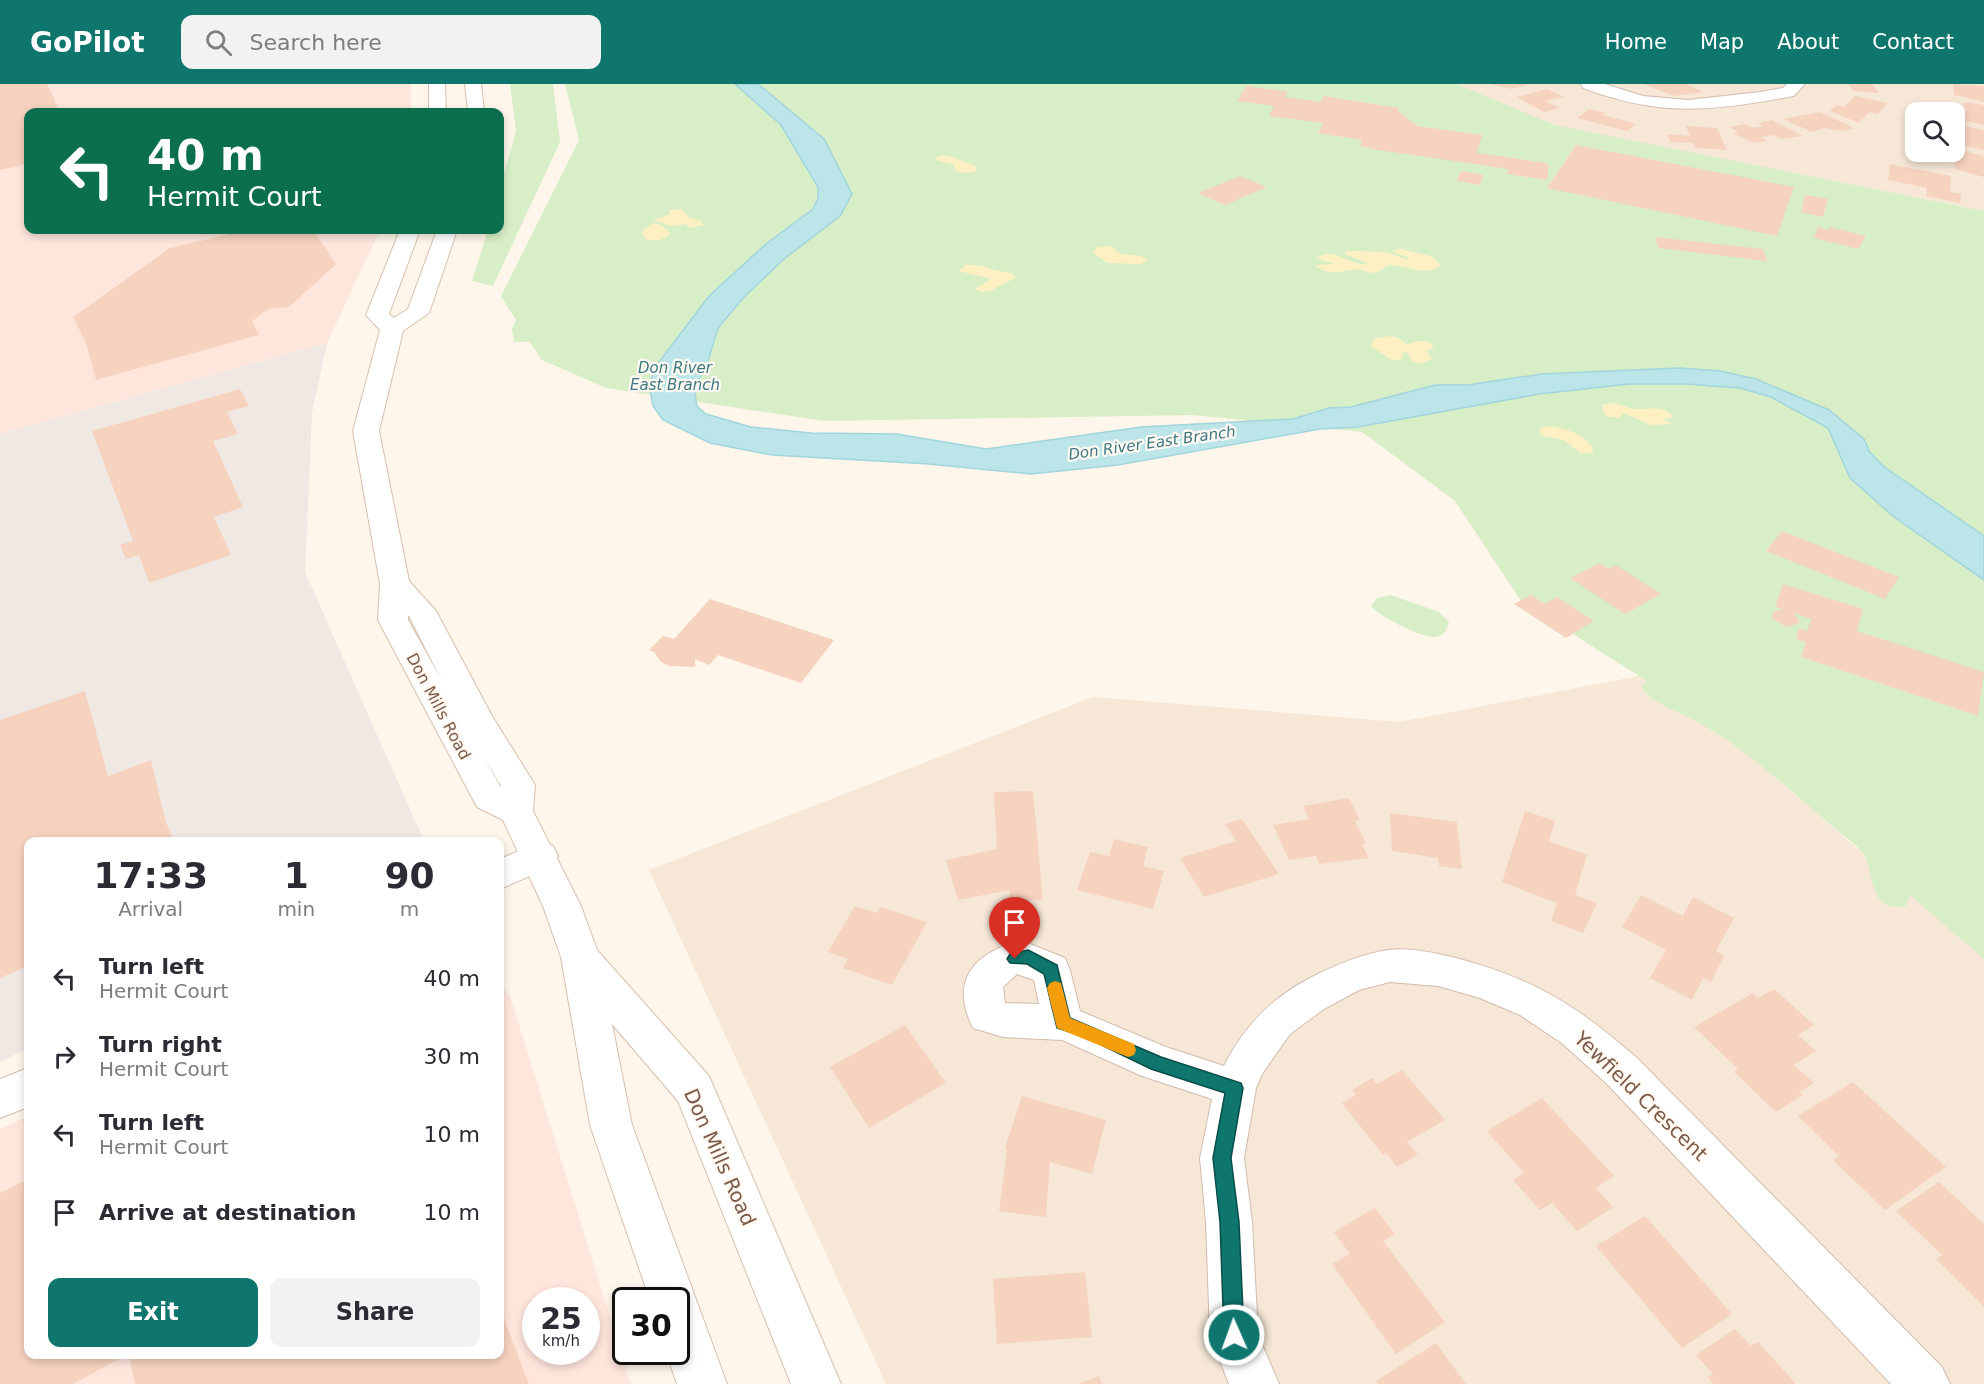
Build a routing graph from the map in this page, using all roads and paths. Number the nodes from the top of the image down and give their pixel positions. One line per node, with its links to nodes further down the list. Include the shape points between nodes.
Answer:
1 (437, 84): 5 (main road)
2 (473, 84): 6 (main road)
3 (1589, 84): 4 (main road, via 1638,102 1694,107 1788,92)
4 (1797, 84)
5 (438, 108)
6 (476, 108)
7 (408, 234): 9 (main road, via 377,315)
8 (446, 234): 9 (main road, via 418,314)
9 (392, 328): 10 (main road, Don Mills Road, via 366,431 395,584 421,611 478,720 518,785 516,811)
10 (540, 856): 11 (main road); 12 (main road, Don Mills Road)
11 (504, 873)
12 (580, 957): 17 (main road, Don Mills Road, via 611,1125); 20 (main road, Don Mills Road, via 694,1089)
13 (1063, 1022): 14 (main road, via 1157,1063)
14 (1235, 1088): 21 (main road, Yewfield Crescent, via 1222,1158 1234,1335); 22 (main road, Yewfield Crescent, via 1247,1062 1276,1022 1310,997 1350,976 1390,966 1438,970 1487,983 1534,1003 1577,1031 1622,1071)
15 (24, 1089): 16 (main road)
16 (0, 1100)
17 (668, 1287)
18 (690, 1351): 19 (main road)
19 (702, 1384)
20 (816, 1384)
21 (1254, 1384)
22 (1925, 1384)

